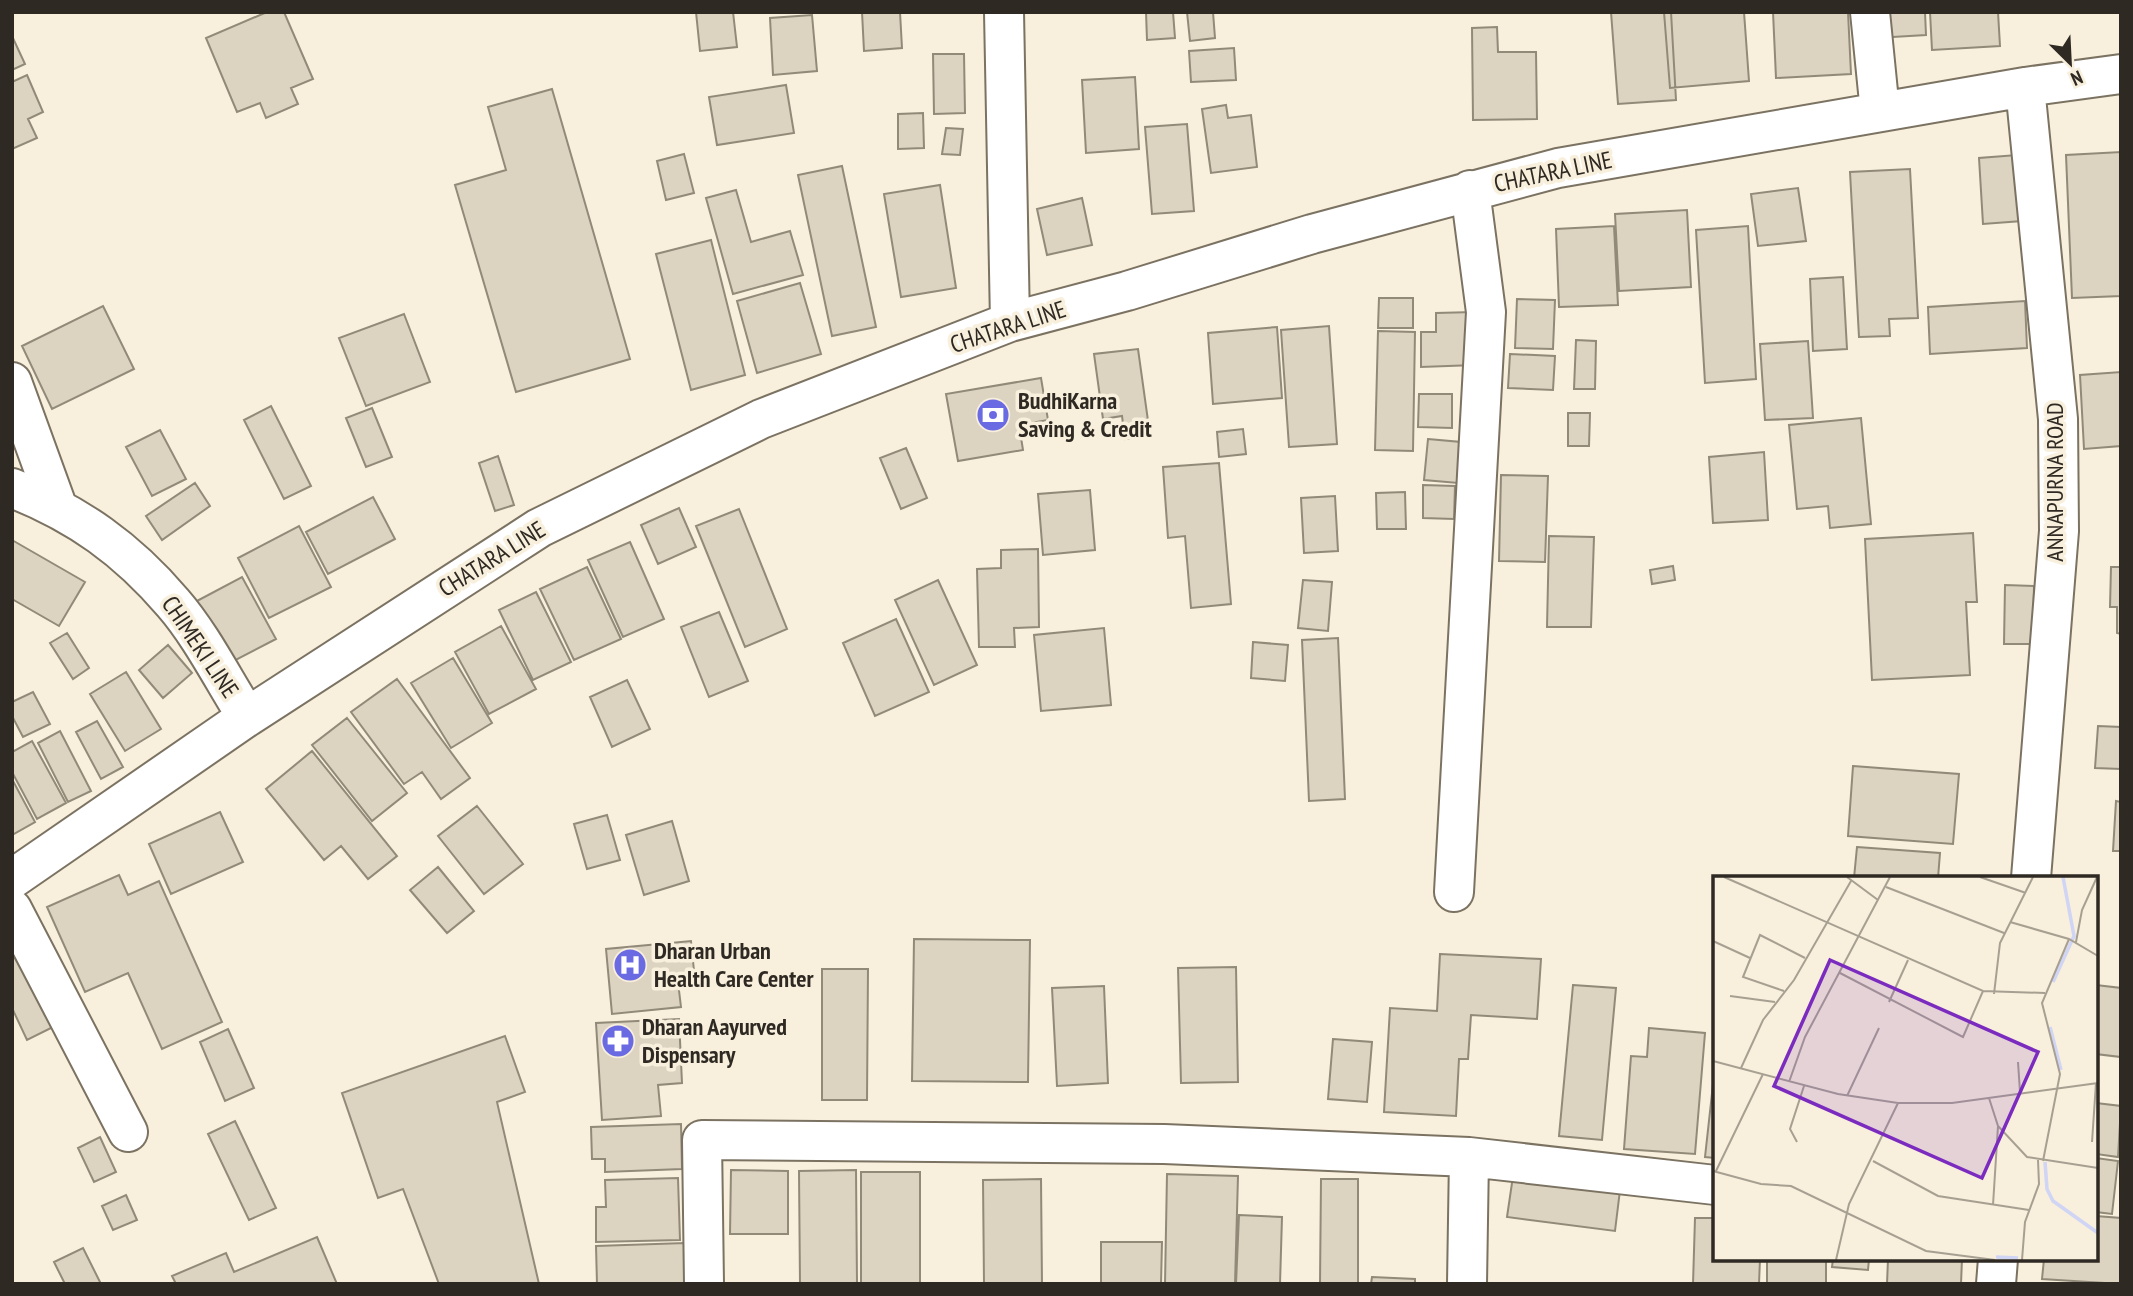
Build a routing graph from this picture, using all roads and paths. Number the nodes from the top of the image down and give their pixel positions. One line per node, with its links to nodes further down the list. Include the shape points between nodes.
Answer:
1 (1004, 12): 7 (street)
2 (1870, 12): 5 (street)
3 (2121, 74): 4 (street, CHATARA LINE)
4 (2025, 87): 5 (street, CHATARA LINE); 12 (street, ANNAPURNA ROAD, via 2058,419 2059,531)
5 (1880, 112): 6 (street, CHATARA LINE, via 1558,168)
6 (1470, 190): 7 (street, CHATARA LINE); 14 (street, via 1486,312)
7 (1010, 322): 11 (street, CHATARA LINE, via 761,419 539,528)
8 (12, 382): 10 (street)
9 (12, 488): 10 (street, CHIMEKI LINE)
10 (57, 506): 11 (street, CHIMEKI LINE, via 114,544 174,604)
11 (247, 717): 13 (street, CHATARA LINE)
12 (2031, 876)
13 (12, 879)
14 (1454, 892)
15 (12, 909): 16 (street)
16 (128, 1132)
17 (1469, 1157): 18 (street); 20 (street, via 1164,1144 702,1140); 21 (street)
18 (1713, 1185)
19 (1998, 1261): 22 (street)
20 (704, 1284)
21 (1467, 1284)
22 (1996, 1284)

